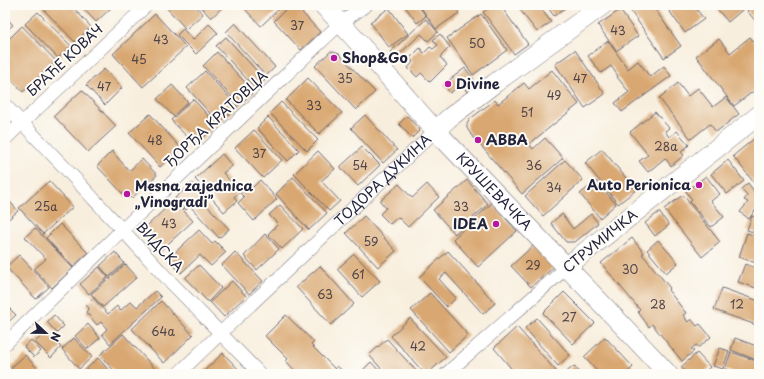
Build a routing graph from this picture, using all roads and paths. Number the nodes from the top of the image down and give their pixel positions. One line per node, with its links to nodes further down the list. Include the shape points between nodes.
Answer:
1 (147, 5): 8 (street, БРАЋЕ КОВАЧ)
2 (323, 5): 5 (main road, КРУШЕВАЧКА)
3 (366, 5): 5 (street, ЂОРЂА КРАТОВЦА)
4 (603, 5): 9 (main road, ТОДОРА ДУКИНА, via 495,83)
5 (341, 23): 9 (main road, КРУШЕВАЧКА); 11 (street, ЂОРЂА КРАТОВЦА)
6 (5, 106): 8 (street, ВИДСКА)
7 (759, 115): 12 (main road, СТРУМИЧКА)
8 (21, 123): 10 (street, БРАЋЕ КОВАЧ); 11 (street, ВИДСКА)
9 (436, 130): 12 (main road, КРУШЕВАЧКА); 13 (street, ТОДОРА ДУКИНА)
10 (5, 139)
11 (122, 230): 13 (street, ВИДСКА); 14 (street, ЂОРЂА КРАТОВЦА)
12 (567, 267): 15 (main road, КРУШЕВАЧКА); 18 (street, СТРУМИЧКА)
13 (220, 333): 16 (street, ТОДОРА ДУКИНА); 17 (street, ВИДСКА)
14 (5, 344)
15 (663, 372)
16 (178, 374)
17 (260, 374)
18 (446, 374)

